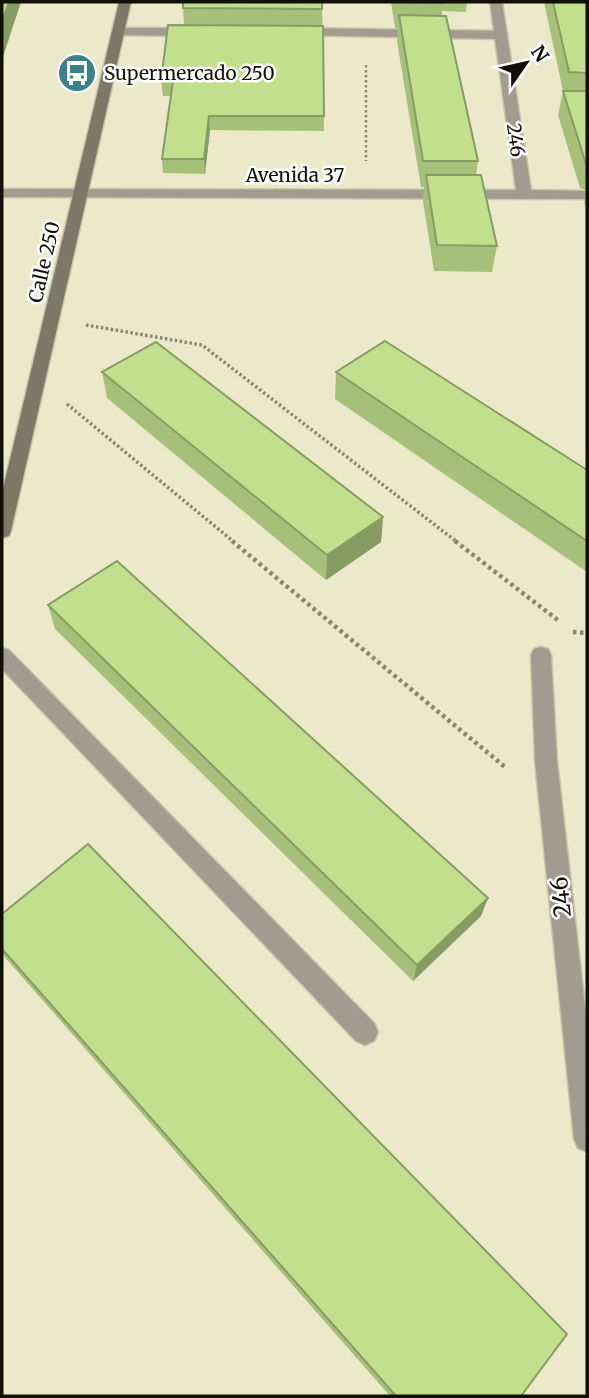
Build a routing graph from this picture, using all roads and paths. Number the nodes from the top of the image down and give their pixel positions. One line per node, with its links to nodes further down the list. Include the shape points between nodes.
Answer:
1 (125, 2): 3 (main road, Calle 250)
2 (496, 2): 7 (street, 246)
3 (118, 32): 4 (street); 9 (main road, Calle 250)
4 (215, 32)
5 (283, 32): 6 (street)
6 (366, 33): 7 (street); 10 (path)
7 (501, 35): 11 (street, 246)
8 (2, 193): 9 (street, Avenida 37)
9 (80, 193): 10 (street, Avenida 37); 13 (main road, Calle 250)
10 (366, 194): 11 (street, Avenida 37)
11 (524, 195): 12 (street, Avenida 37)
12 (587, 195)
13 (51, 318): 14 (main road, Calle 250); 16 (path, via 202,345)
14 (37, 379): 15 (main road, Calle 250); 20 (path)
15 (2, 531)
16 (562, 623)
17 (587, 634): 18 (path, via 573,632)
18 (541, 655): 20 (street, 246)
19 (2, 656): 21 (street)
20 (551, 805): 22 (street, 246)
21 (365, 1032)
22 (587, 1139)

